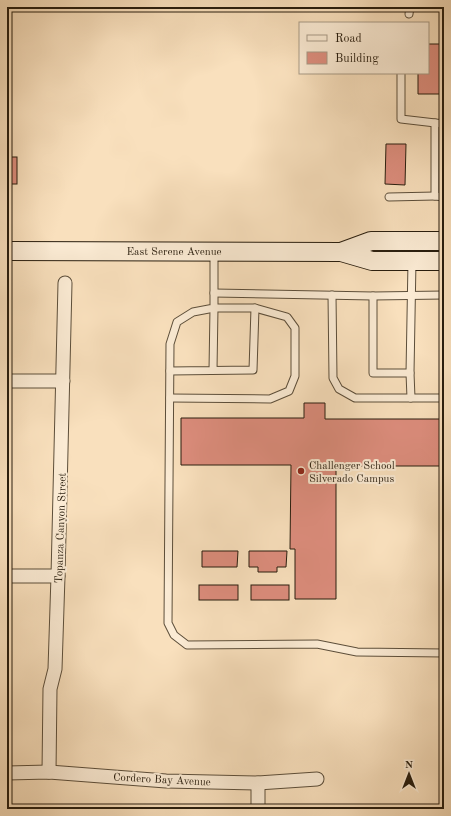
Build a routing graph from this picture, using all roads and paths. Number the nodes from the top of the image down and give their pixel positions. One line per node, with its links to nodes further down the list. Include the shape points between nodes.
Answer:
1 (401, 74): 2 (lane, via 401,119)
2 (435, 123): 3 (lane); 4 (lane)
3 (444, 124)
4 (435, 196): 5 (lane); 6 (lane)
5 (389, 197)
6 (444, 197)
7 (444, 242): 10 (main road, East Serene Avenue, via 371,241)
8 (7, 251): 9 (main road, East Serene Avenue)
9 (214, 251): 10 (main road, East Serene Avenue); 14 (lane)
10 (341, 252): 11 (main road, East Serene Avenue, via 372,261)
11 (412, 261): 12 (main road, East Serene Avenue); 16 (lane)
12 (444, 261)
13 (65, 283): 25 (street, Topanza Canyon Street)
14 (214, 293): 15 (lane); 19 (lane)
15 (332, 295): 18 (lane); 27 (lane, via 333,378 339,390 355,398)
16 (412, 295): 17 (lane); 18 (lane); 23 (lane)
17 (444, 295)
18 (373, 296): 23 (lane, via 373,373)
19 (214, 308): 20 (lane); 21 (lane); 22 (lane, via 193,312 177,322 170,344)
20 (255, 308): 21 (lane, via 253,370); 26 (lane, via 287,317 296,328 296,376 289,391 270,399)
21 (213, 370): 22 (lane)
22 (170, 371): 26 (lane)
23 (410, 373): 27 (lane)
24 (7, 381): 25 (street)
25 (63, 381): 30 (street, Topanza Canyon Street)
26 (170, 398): 31 (lane, via 168,623 174,636 187,645 318,644 357,652)
27 (411, 398): 28 (lane)
28 (444, 398)
29 (7, 576): 30 (street)
30 (58, 576): 32 (street, Topanza Canyon Street, via 55,669 50,689)
31 (444, 653)
32 (49, 772): 33 (street, Cordero Bay Avenue); 35 (street, Cordero Bay Avenue, via 166,781)
33 (7, 773)
34 (317, 779): 35 (street, Cordero Bay Avenue)
35 (258, 783): 36 (street)
36 (258, 809)

